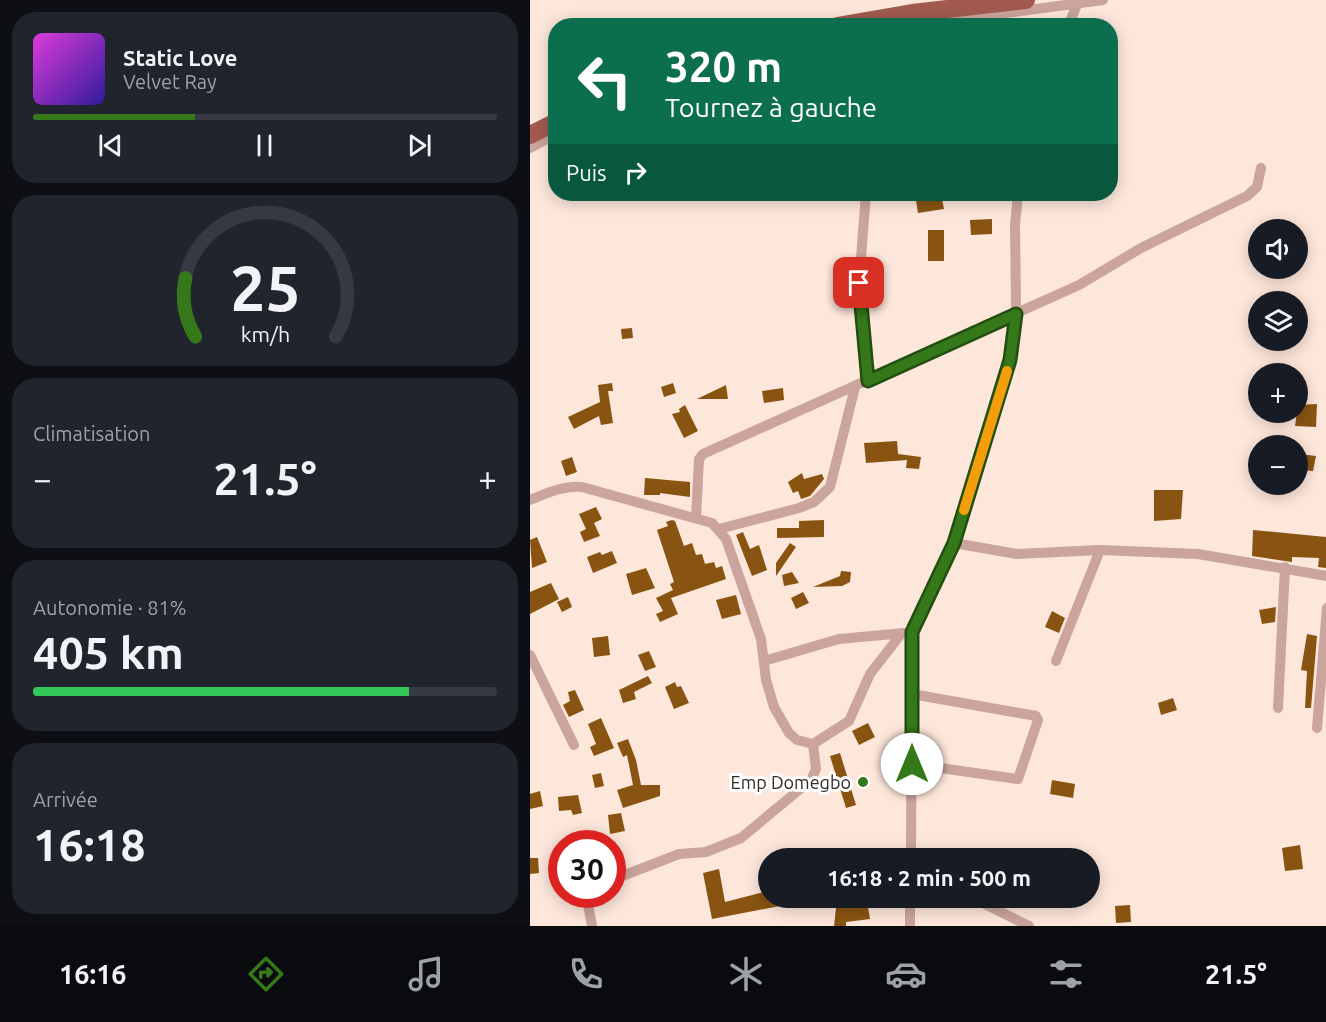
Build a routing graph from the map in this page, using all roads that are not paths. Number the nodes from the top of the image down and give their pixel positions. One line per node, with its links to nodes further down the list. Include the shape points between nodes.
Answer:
1 (1026, 0): 4 (highway)
2 (1103, 0): 3 (street)
3 (1080, 1): 5 (street); 6 (street)
4 (902, 18)
5 (963, 18)
6 (1072, 18)
7 (548, 126): 8 (highway)
8 (530, 135)
9 (548, 138): 10 (street)
10 (530, 148)
11 (1261, 168): 14 (street, via 1257,187 1247,196)
12 (865, 201): 15 (street, via 859,283)
13 (1017, 201): 14 (street)
14 (1016, 314): 15 (street); 20 (street, via 1010,360)
15 (868, 381): 16 (street)
16 (855, 387): 18 (street, via 703,454 698,459); 19 (street, via 830,488 814,502 799,508)
17 (530, 500): 18 (street, via 571,486)
18 (696, 518): 19 (street)
19 (719, 529): 27 (street, via 761,639)
20 (954, 543): 21 (street, via 1017,554); 25 (street)
21 (1100, 550): 22 (street, via 1198,554); 28 (street)
22 (1285, 567): 23 (street); 30 (street)
23 (1326, 576)
24 (1326, 608): 31 (street)
25 (907, 633): 27 (street, via 839,639); 29 (street); 32 (street, via 870,674 850,721)
26 (530, 655): 33 (street)
27 (764, 661): 32 (street, via 774,707 789,733 797,740)
28 (1056, 662)
29 (912, 694): 34 (street); 34 (street, via 1036,716 1038,720 1018,779)
30 (1278, 708)
31 (1317, 728)
32 (813, 744): 36 (street, via 816,769 811,780 741,838 706,852 679,854)
33 (574, 745)
34 (912, 764): 35 (street)
35 (911, 848)
36 (626, 875)
37 (589, 908): 40 (street)
38 (910, 908): 41 (street)
39 (993, 908): 42 (street)
40 (592, 926)
41 (910, 926)
42 (1029, 926)

